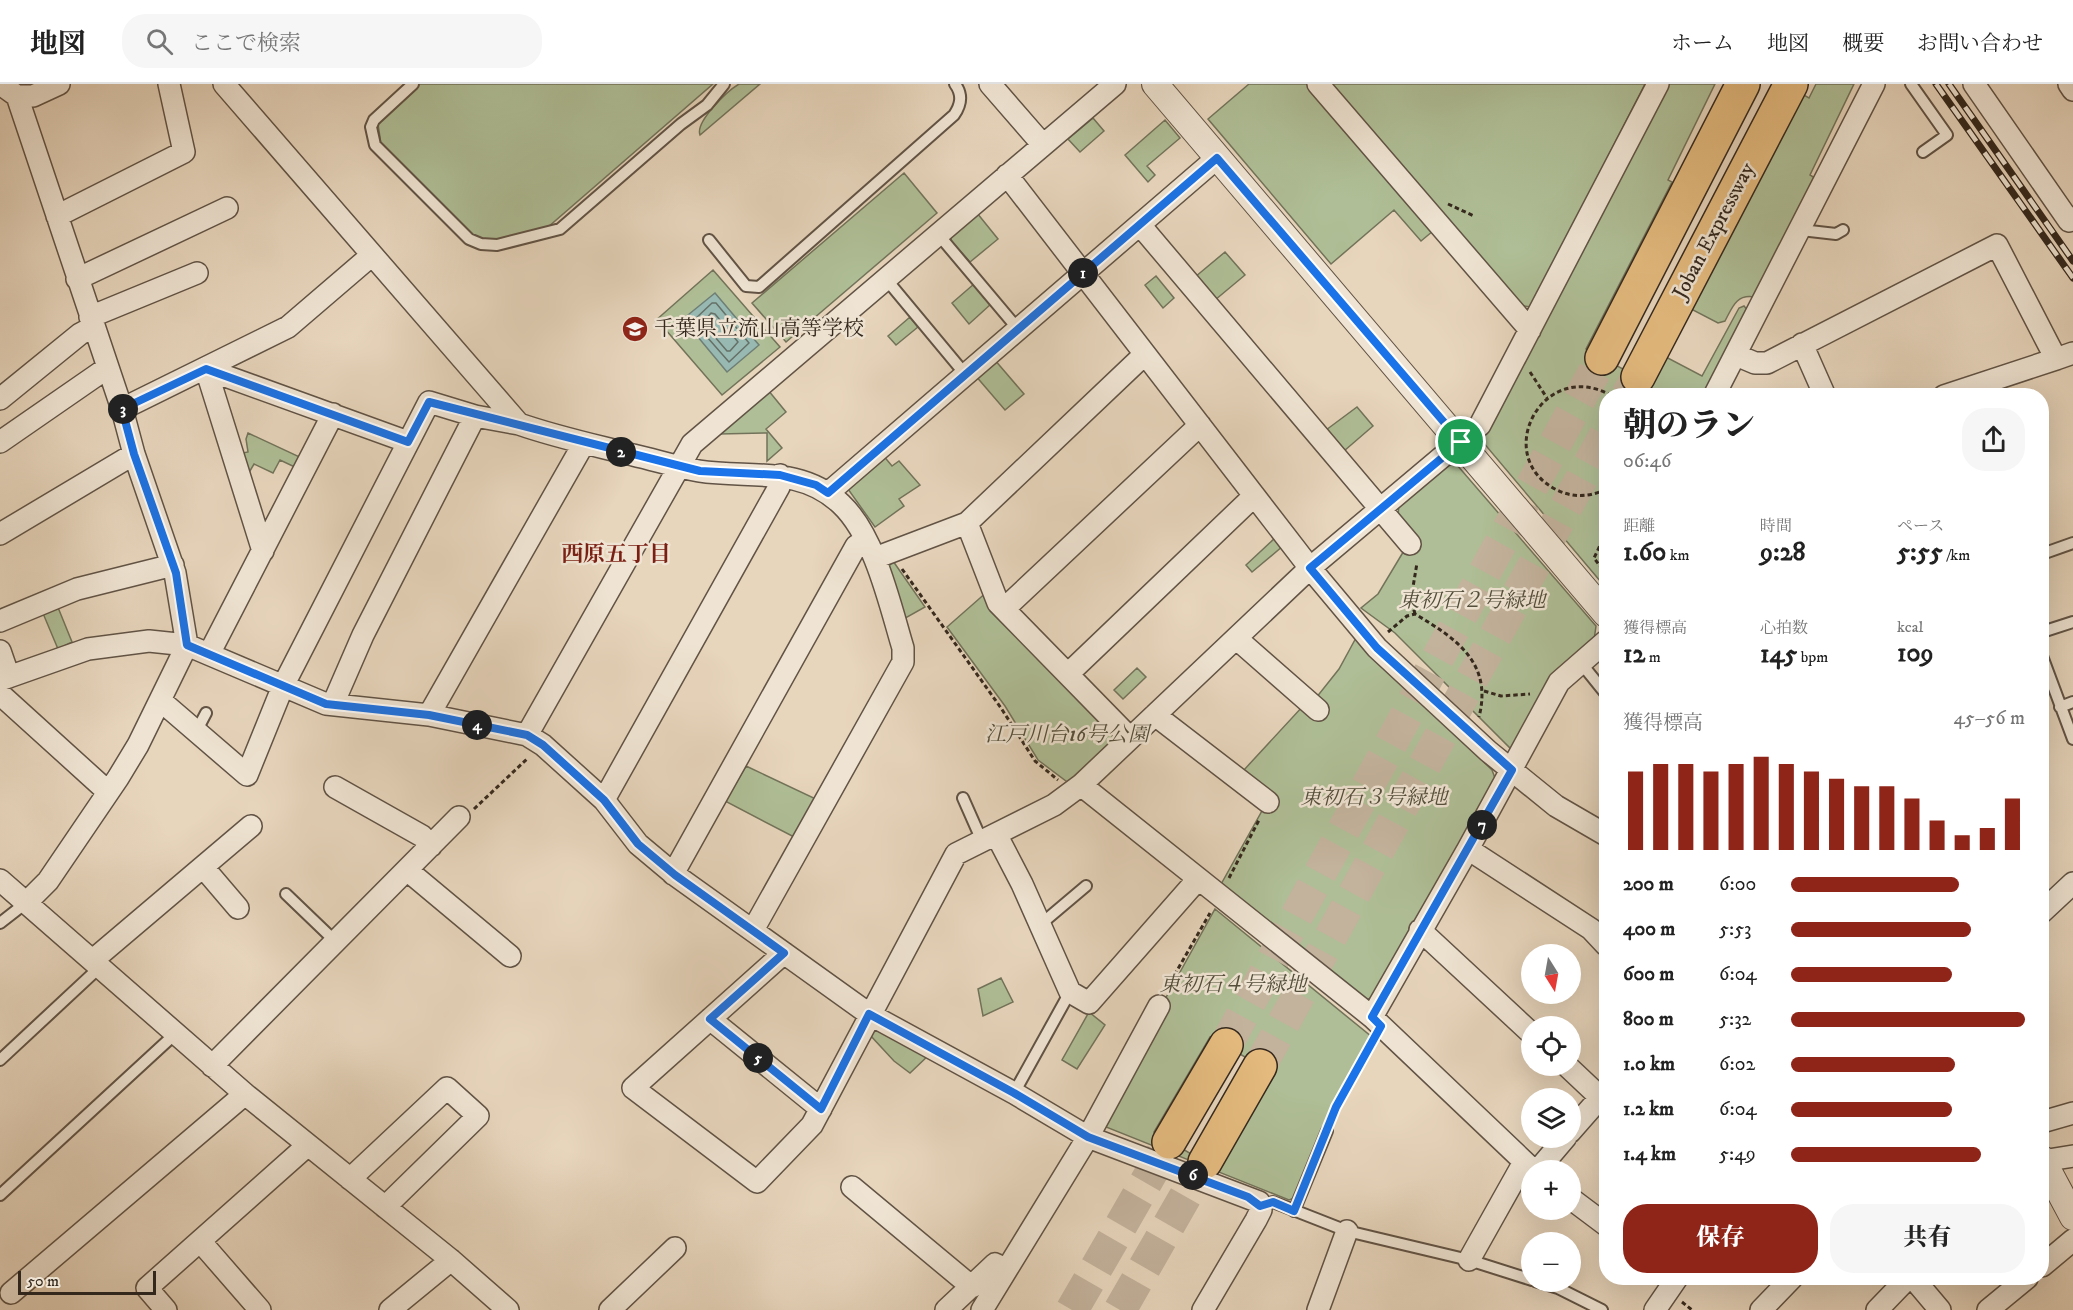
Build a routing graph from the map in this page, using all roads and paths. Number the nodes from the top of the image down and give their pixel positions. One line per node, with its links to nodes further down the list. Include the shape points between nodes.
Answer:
1 (59, 84): 18 (street, via 33,96)
2 (169, 84): 25 (street, via 184,152)
3 (224, 84): 32 (street)
4 (413, 84): 5 (lane, via 374,120 370,127 375,145 469,239 497,245 560,229 707,105)
5 (724, 84)
6 (955, 84): 31 (lane, via 960,106 954,115 759,287 746,286)
7 (990, 84): 20 (street)
8 (1115, 84): 20 (street)
9 (1155, 84): 22 (street)
10 (1318, 84): 39 (street)
11 (1658, 84): 39 (street)
12 (1743, 84): 45 (highway, Joban Expressway)
13 (1791, 84): 49 (highway, Joban Expressway)
14 (1874, 84): 29 (street)
15 (1911, 84): 21 (lane, via 1947,135)
16 (1974, 84): 26 (street, via 2069,221)
17 (2069, 84): 19 (street)
18 (6, 89): 25 (street)
19 (2073, 90)
20 (1043, 145): 23 (street)
21 (1923, 152)
22 (1217, 158): 27 (street); 62 (street)
23 (1007, 175): 30 (street); 33 (street)
24 (227, 208): 35 (street)
25 (57, 216): 35 (street)
26 (2073, 218)
27 (1140, 225): 33 (street); 70 (street)
28 (1843, 230): 29 (lane, via 1836,234)
29 (1801, 231): 43 (street)
30 (938, 234): 36 (street); 38 (lane)
31 (709, 240)
32 (372, 255): 47 (street, via 288,327); 58 (street)
33 (1084, 272): 38 (street); 42 (street)
34 (197, 273): 37 (street)
35 (77, 279): 37 (street)
36 (886, 279): 48 (lane); 65 (street, via 692,444)
37 (92, 322): 46 (street); 54 (street)
38 (1018, 329): 48 (street)
39 (1530, 330): 41 (street)
40 (1802, 344): 43 (street, via 1767,363); 44 (street, via 1997,244); 51 (street)
41 (1517, 351): 53 (path); 62 (street, via 1480,425)
42 (1145, 354): 59 (street); 71 (street)
43 (1736, 355): 50 (street)
44 (2064, 356): 52 (street)
45 (1602, 358)
46 (107, 368): 55 (street); 60 (street)
47 (206, 369): 55 (street); 56 (street); 77 (street)
48 (965, 374): 68 (street)
49 (1625, 387): 53 (path, via 1584,386 1564,389)
50 (1718, 388)
51 (1821, 388)
52 (1968, 388)
53 (1547, 398): 67 (path, via 1534,413 1527,431 1527,451 1534,469 1564,493)
54 (0, 399)
55 (122, 409): 64 (street)
56 (333, 414): 61 (street); 77 (street)
57 (475, 416): 58 (street); 61 (street, via 429,402); 104 (street, via 363,635)
58 (519, 424): 63 (street)
59 (1200, 425): 69 (street); 83 (street)
60 (0, 442)
61 (408, 442): 99 (street)
62 (1461, 442): 70 (street); 82 (street)
63 (584, 443): 65 (street); 108 (street)
64 (134, 454): 72 (street); 80 (street)
65 (681, 466): 66 (street, via 700,471); 113 (street)
66 (780, 475): 68 (street, via 816,485); 120 (street, via 779,487)
67 (1599, 491)
68 (828, 493): 76 (street, via 843,505)
69 (1254, 496): 81 (street); 95 (street)
70 (1381, 508): 74 (street); 81 (street)
71 (967, 522): 76 (street); 83 (street, via 998,603)
72 (0, 534)
73 (2073, 543): 78 (lane)
74 (1410, 544): 84 (path, via 1417,561 1411,600)
75 (1599, 548): 79 (path, via 1594,558)
76 (877, 550): 117 (path, via 1001,708 1035,761); 130 (street, via 856,546); 141 (street, via 903,648 903,662)
77 (263, 551): 93 (street)
78 (2049, 552)
79 (1599, 565)
80 (173, 566): 85 (street, via 77,590); 90 (street)
81 (1310, 568): 89 (street); 115 (street, via 1377,648)
82 (1599, 606)
83 (1004, 609): 95 (street)
84 (1415, 614): 88 (path); 100 (path, via 1457,640 1470,656)
85 (0, 621)
86 (2073, 622): 87 (lane)
87 (2049, 630)
88 (1384, 635)
89 (1237, 639): 106 (street); 109 (street)
90 (187, 645): 93 (street); 97 (street, via 149,641 88,649); 102 (street)
91 (1599, 647): 94 (street)
92 (0, 651): 97 (street)
93 (209, 654): 99 (street)
94 (1581, 663): 98 (lane); 101 (street, via 1559,682)
95 (1068, 674): 112 (street)
96 (2049, 676): 105 (lane)
97 (3, 684): 116 (street)
98 (1599, 685)
99 (283, 686): 104 (street); 111 (street, via 247,775)
100 (1483, 690): 101 (path, via 1501,696 1530,694); 110 (path)
101 (1549, 700): 115 (street)
102 (161, 701): 111 (street); 116 (street)
103 (2073, 702): 105 (lane)
104 (333, 704): 108 (street)
105 (2060, 707): 114 (lane)
106 (1318, 710)
107 (206, 713): 111 (lane)
108 (429, 715): 113 (street)
109 (1155, 715): 112 (street); 121 (street)
110 (1478, 721)
111 (196, 732)
112 (1130, 738): 117 (street)
113 (535, 740): 120 (street); 122 (path, via 463,820)
114 (2073, 740)
115 (1512, 770): 124 (street, via 1556,806); 127 (street)
116 (117, 784): 136 (street, via 48,881)
117 (1074, 786): 125 (street, via 1054,805); 131 (street)
118 (335, 787): 126 (street, via 422,836)
119 (963, 798): 125 (lane)
120 (604, 800): 130 (street, via 638,844)
121 (1268, 802)
122 (459, 817): 126 (street)
123 (251, 825): 128 (street)
124 (1599, 831)
125 (989, 837): 140 (street); 150 (street, via 956,854)
126 (431, 846): 129 (street)
127 (1468, 849): 142 (street); 143 (street)
128 (203, 867): 138 (street); 147 (street)
129 (407, 870): 144 (street); 146 (street)
130 (673, 874): 141 (street)
131 (1198, 879): 148 (street, via 1089,1003); 152 (street)
132 (0, 880): 136 (street)
133 (2073, 882): 137 (street)
134 (1086, 886): 140 (lane)
135 (286, 894): 144 (lane)
136 (27, 902): 139 (lane); 147 (street)
137 (2049, 905)
138 (238, 908)
139 (0, 923)
140 (1041, 924): 148 (street)
141 (753, 930): 145 (street)
142 (1420, 930): 152 (street); 153 (street)
143 (1599, 938)
144 (336, 942): 158 (street)
145 (784, 953): 150 (street); 151 (street)
146 (510, 956)
147 (97, 963): 154 (street); 156 (lane)
148 (1070, 992): 161 (lane)
149 (1160, 1006): 169 (street)
150 (869, 1014): 161 (street); 164 (street)
151 (710, 1019): 164 (street); 164 (street, via 633,1088 757,1182 812,1125)
152 (1377, 1021): 168 (path); 175 (street)
153 (1521, 1024)
154 (175, 1034): 158 (street); 182 (lane)
155 (1226, 1046): 170 (highway)
156 (0, 1060)
157 (1260, 1065): 177 (highway)
158 (212, 1066): 162 (street)
159 (1580, 1076): 160 (street)
160 (1599, 1090)
161 (1014, 1093): 169 (street)
162 (245, 1094): 171 (street); 205 (street)
163 (1599, 1100): 166 (street)
164 (821, 1109)
165 (2073, 1113): 167 (street)
166 (1581, 1120)
167 (2049, 1120)
168 (1327, 1131): 186 (lane)
169 (1088, 1137): 183 (street, via 1248,1197); 196 (street)
170 (1169, 1142)
171 (308, 1145): 179 (street); 191 (street)
172 (1554, 1148): 176 (street)
173 (2073, 1156): 174 (street)
174 (2049, 1159)
175 (1525, 1160)
176 (1540, 1160)
177 (1205, 1162)
178 (2049, 1173): 187 (street)
179 (350, 1179): 185 (street); 185 (street, via 447,1088 478,1116)
180 (1521, 1183): 194 (street)
181 (852, 1187): 203 (street)
182 (0, 1195)
183 (1260, 1206): 186 (lane, via 1273,1202); 213 (street, via 1256,1220)
184 (1581, 1206): 188 (street)
185 (385, 1207): 193 (street)
186 (1294, 1211): 189 (lane)
187 (2073, 1217)
188 (1599, 1220)
189 (1347, 1230): 194 (lane); 214 (street)
190 (2073, 1240): 195 (street)
191 (200, 1241): 206 (street, via 147,1288); 207 (street)
192 (675, 1248): 210 (street)
193 (451, 1260): 208 (street); 209 (street)
194 (1468, 1260): 197 (lane)
195 (2049, 1260)
196 (1006, 1269): 203 (street, via 995,1264); 212 (street)
197 (1521, 1276)
198 (1672, 1285): 216 (street)
199 (1785, 1285): 217 (street)
200 (1901, 1285): 218 (street)
201 (1919, 1285): 219 (street)
202 (2019, 1285): 220 (street)
203 (972, 1287): 211 (street)
204 (1566, 1292): 215 (lane)
205 (11, 1293)
206 (166, 1310)
207 (260, 1310)
208 (390, 1310)
209 (508, 1310)
210 (610, 1310)
211 (946, 1310)
212 (982, 1310)
213 (1203, 1310)
214 (1318, 1310)
215 (1602, 1310)
216 (1655, 1310)
217 (1761, 1310)
218 (1878, 1310)
219 (1940, 1310)
220 (1989, 1310)

